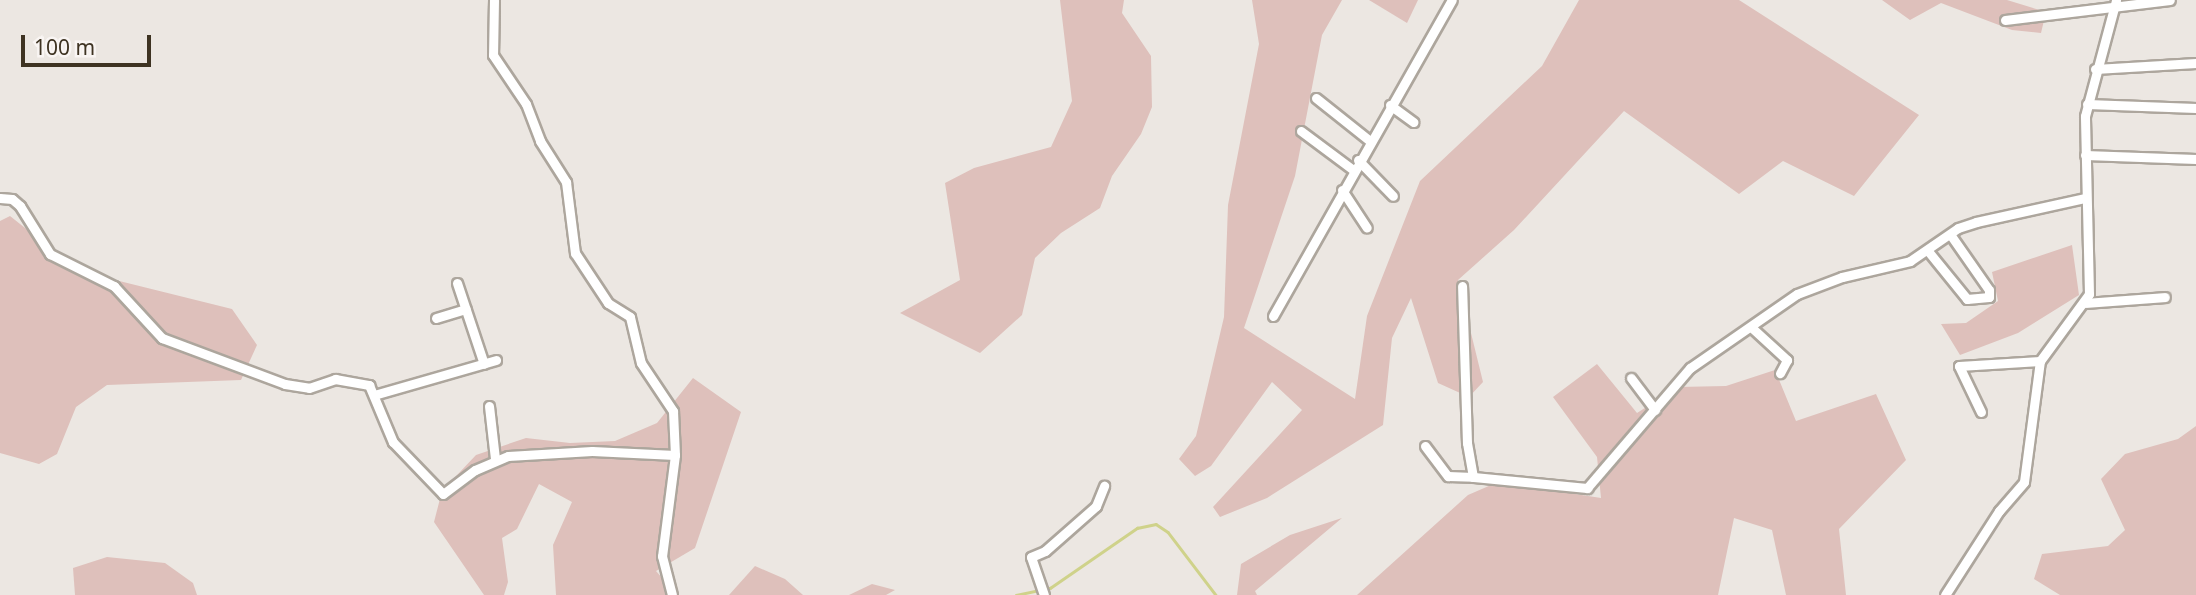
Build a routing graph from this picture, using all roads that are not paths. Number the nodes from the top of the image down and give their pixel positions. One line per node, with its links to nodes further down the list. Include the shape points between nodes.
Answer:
1 (494, 0): 44 (street, via 493,55 526,104 540,141 566,182 579,261 608,303 630,317 641,363 670,404)
2 (1452, 0): 10 (street)
3 (2170, 0): 4 (street)
4 (2115, 3): 5 (street); 7 (street)
5 (2005, 20)
6 (2196, 63): 7 (street)
7 (2095, 69): 9 (street)
8 (1316, 98): 14 (street)
9 (2087, 104): 11 (street); 15 (street)
10 (1390, 105): 12 (street); 14 (street)
11 (2196, 108)
12 (1413, 122)
13 (1301, 131): 18 (street)
14 (1370, 141): 17 (street)
15 (2085, 155): 16 (street); 22 (street)
16 (2196, 159)
17 (1358, 160): 18 (street); 20 (street)
18 (1352, 169): 19 (street)
19 (1342, 190): 23 (street); 31 (street)
20 (1392, 196)
21 (0, 198): 39 (street, via 12,199 20,206 50,254 114,286 162,338 285,384 309,387 335,379 365,382)
22 (2085, 198): 24 (street, via 1976,222); 29 (street)
23 (1367, 228)
24 (1950, 234): 25 (street); 25 (street, via 1989,290 1989,297 1967,299)
25 (1928, 251): 33 (street, via 1910,261 1817,285)
26 (457, 283): 30 (street)
27 (1462, 286): 46 (street, via 1467,443)
28 (2165, 298): 29 (street)
29 (2086, 303): 35 (street)
30 (466, 309): 32 (street); 36 (street)
31 (1273, 316)
32 (436, 318)
33 (1751, 327): 37 (street, via 1787,360); 41 (street, via 1690,368)
34 (496, 360): 36 (street)
35 (2040, 362): 42 (street, via 1959,366); 50 (street, via 2024,482)
36 (484, 364): 39 (street)
37 (1780, 373)
38 (1631, 379): 41 (street)
39 (374, 395): 45 (street, via 393,442 443,494)
40 (489, 406): 45 (street)
41 (1655, 410): 46 (street, via 1587,488)
42 (1981, 412)
43 (1425, 446): 46 (street, via 1448,476)
44 (675, 455): 45 (street, via 592,451); 48 (street, via 662,556)
45 (495, 459)
46 (1473, 477)
47 (1104, 486): 49 (street, via 1096,506 1045,551 1031,557)
48 (672, 595)
49 (1044, 595)
50 (1945, 595)

